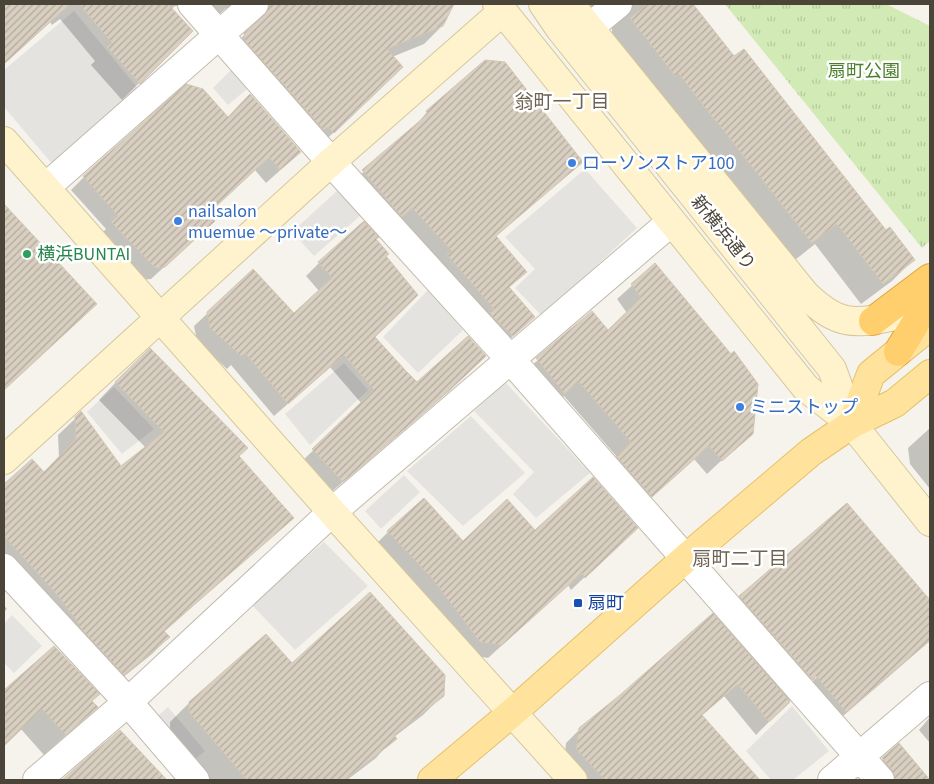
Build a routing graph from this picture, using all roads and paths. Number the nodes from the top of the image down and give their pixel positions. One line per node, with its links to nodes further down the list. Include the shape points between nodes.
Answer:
1 (192, 4): 8 (street)
2 (254, 4): 8 (street)
3 (543, 4): 20 (street, 新横浜通り, via 832,369)
4 (570, 4): 7 (street)
5 (618, 4): 7 (street)
6 (500, 8): 10 (street); 12 (street)
7 (590, 27): 16 (street, via 805,294 822,311 841,320)
8 (219, 34): 10 (street); 11 (street)
9 (4, 141): 11 (street)
10 (331, 162): 15 (street); 18 (street)
11 (46, 188): 15 (street)
12 (671, 222): 18 (street); 20 (street, via 806,388)
13 (930, 278): 16 (highway)
14 (928, 311): 16 (street); 17 (highway)
15 (161, 319): 21 (street); 22 (street)
16 (873, 321)
17 (898, 352): 20 (main road, via 871,374)
18 (511, 360): 22 (street); 24 (street)
19 (930, 374): 20 (main road, via 895,403)
20 (852, 424): 23 (street); 24 (main road, via 811,452)
21 (4, 460)
22 (332, 512): 27 (street); 28 (street)
23 (930, 522)
24 (686, 558): 28 (main road); 29 (street)
25 (4, 568): 27 (street)
26 (930, 696): 29 (street)
27 (128, 702): 30 (street); 31 (street)
28 (513, 712): 32 (main road); 33 (street)
29 (860, 757): 34 (street); 35 (street)
30 (37, 780)
31 (195, 780)
32 (432, 780)
33 (573, 780)
34 (832, 780)
35 (880, 780)

